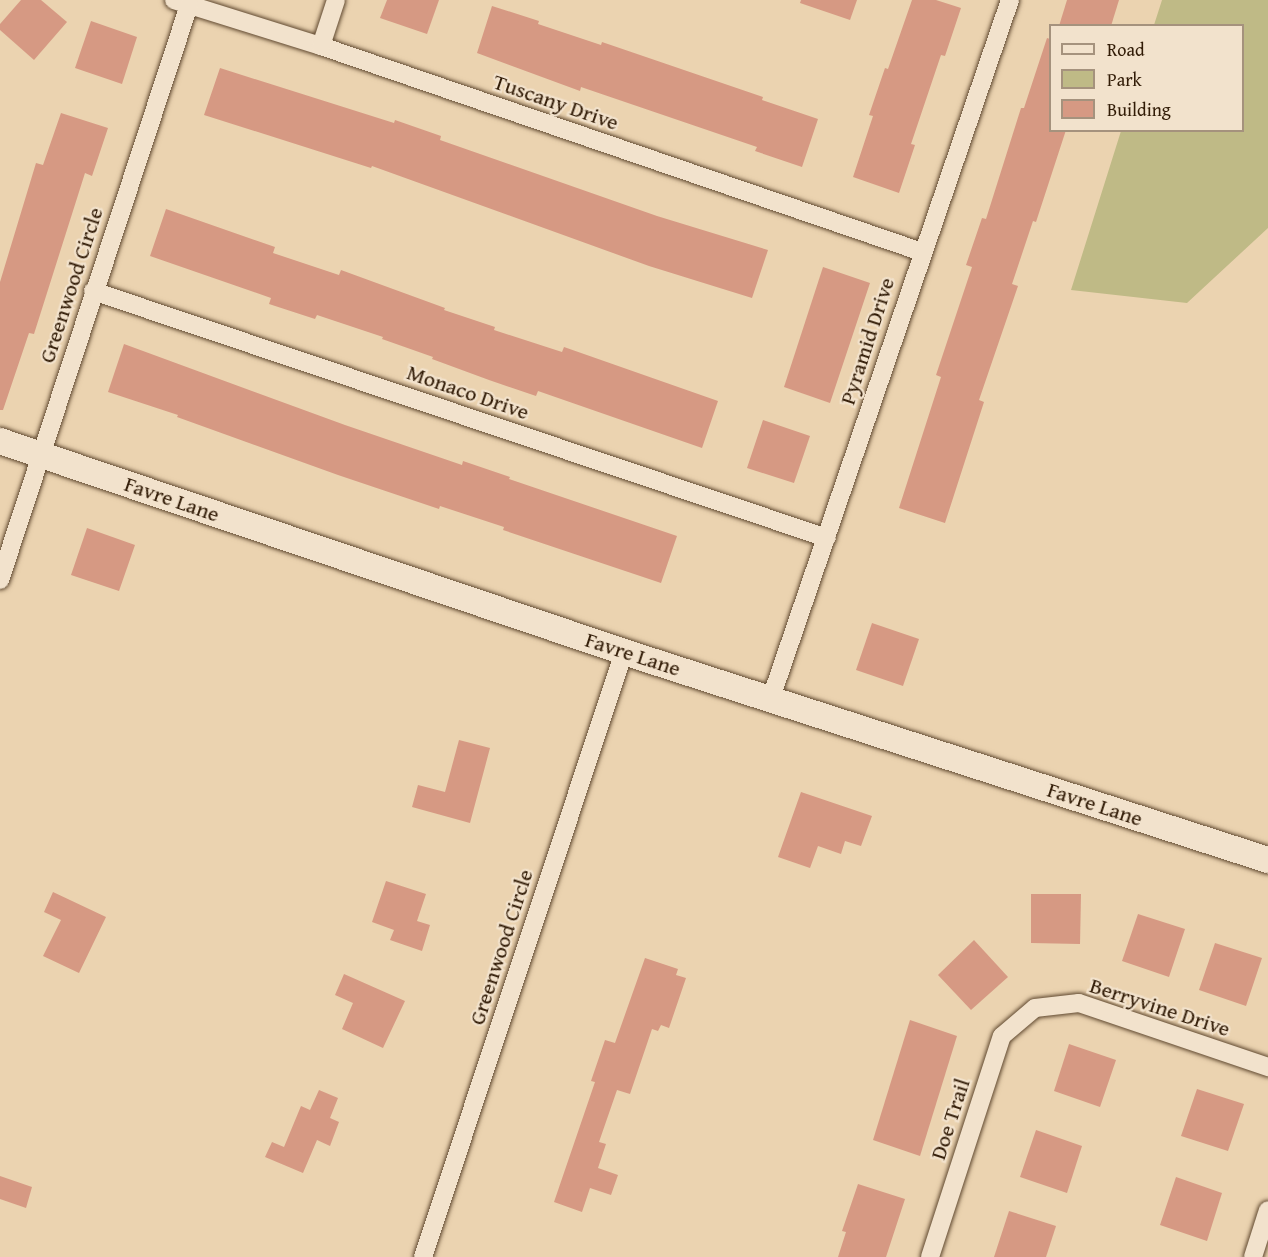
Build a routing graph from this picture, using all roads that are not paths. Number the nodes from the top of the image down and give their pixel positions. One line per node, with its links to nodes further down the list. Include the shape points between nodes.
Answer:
1 (336, 0): 4 (street)
2 (1010, 0): 5 (street, Pyramid Drive)
3 (181, 3): 4 (street, Tuscany Drive); 6 (street, Greenwood Circle)
4 (321, 46): 5 (street, Tuscany Drive)
5 (922, 252): 9 (street, Pyramid Drive)
6 (93, 291): 8 (street, Greenwood Circle); 9 (street, Monaco Drive)
7 (0, 441): 8 (street, Favre Lane)
8 (43, 455): 10 (street, Greenwood Circle); 11 (street, Favre Lane)
9 (827, 538): 12 (street, Pyramid Drive)
10 (0, 580)
11 (624, 652): 12 (street, Favre Lane); 17 (street, Greenwood Circle)
12 (771, 698): 13 (street, Favre Lane)
13 (1268, 860)
14 (1035, 1008): 15 (street, Berryvine Drive, via 1079,1003); 18 (street, Doe Trail, via 1002,1036)
15 (1268, 1067)
16 (1268, 1210): 19 (street)
17 (423, 1257)
18 (930, 1257)
19 (1253, 1257)

